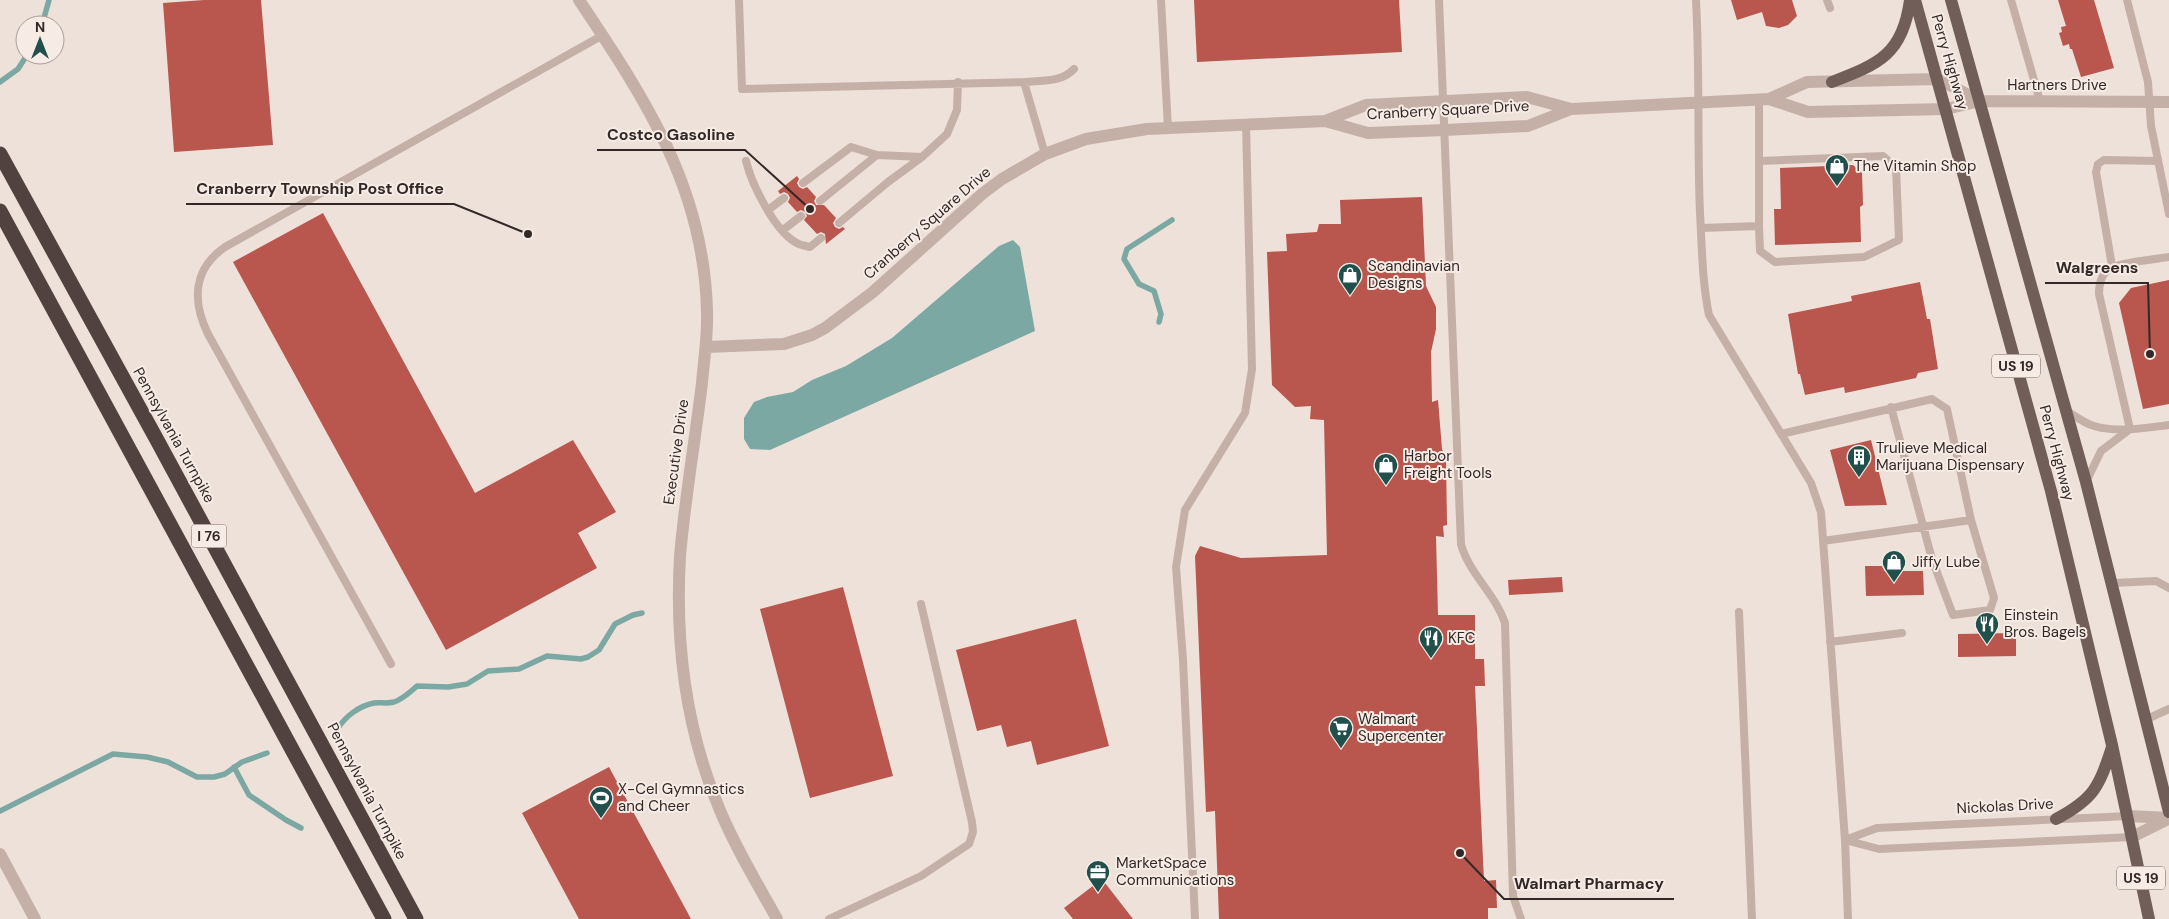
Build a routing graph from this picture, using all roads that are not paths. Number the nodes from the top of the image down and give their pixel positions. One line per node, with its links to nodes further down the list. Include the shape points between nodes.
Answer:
1 (580, 0): 13 (street, Executive Drive)
2 (739, 0): 16 (lane, via 742,89)
3 (1161, 0): 30 (lane)
4 (1439, 0): 20 (lane)
5 (1696, 0): 25 (lane)
6 (1827, 0): 12 (lane)
7 (1910, 0): 18 (main road, via 1906,26 1896,45 1873,65)
8 (1916, 0): 15 (main road, Perry Highway / US 19)
9 (1951, 0): 21 (main road, Perry Highway / US 19)
10 (2010, 0): 22 (lane)
11 (2127, 0): 23 (lane, via 2147,75)
12 (1830, 8)
13 (603, 35): 53 (street, Executive Drive, via 655,122 683,180 700,245 707,310); 70 (lane, via 225,247 214,255 200,278 198,306 202,322)
14 (1074, 69): 17 (lane, via 1068,76 1058,79)
15 (1938, 79): 18 (street, Cranberry Square Drive); 21 (street, Cranberry Square Drive); 27 (main road, Perry Highway / US 19)
16 (958, 82): 17 (lane); 35 (lane, via 959,96 953,125)
17 (1024, 82): 33 (lane)
18 (1832, 82): 19 (street, Cranberry Square Drive, via 1807,82)
19 (1764, 100): 25 (street, Cranberry Square Drive); 27 (street, Cranberry Square Drive, via 1808,112); 37 (lane)
20 (1443, 101): 26 (street, Cranberry Square Drive, via 1527,97); 28 (street, Cranberry Square Drive, via 1366,105); 31 (lane)
21 (1980, 101): 22 (street, Hartners Drive); 27 (street, Hartners Drive); 55 (main road, Perry Highway / US 19)
22 (2040, 101): 23 (street, Hartners Drive)
23 (2149, 102): 24 (street, Hartners Drive); 38 (lane)
24 (2169, 102)
25 (1698, 103): 26 (street, Cranberry Square Drive); 48 (lane)
26 (1572, 109): 31 (street, Cranberry Square Drive, via 1528,126)
27 (1946, 109): 73 (main road, Perry Highway / US 19, via 2051,491)
28 (1325, 121): 29 (street, Cranberry Square Drive); 31 (street, Cranberry Square Drive, via 1368,133)
29 (1246, 124): 30 (street, Cranberry Square Drive); 86 (lane, via 1252,369 1245,413 1185,510 1176,567)
30 (1168, 128): 33 (street, Cranberry Square Drive, via 1106,134)
31 (1444, 130): 87 (lane, via 1461,544 1471,570 1501,611 1504,623 1513,896)
32 (0, 154): 83 (highway, Pennsylvania Turnpike / I 76)
33 (1045, 154): 53 (street, Cranberry Square Drive, via 982,194 873,292 825,328 784,344)
34 (877, 155): 35 (lane); 39 (lane, via 851,148); 41 (lane)
35 (922, 157): 46 (lane)
36 (746, 162): 42 (lane, via 757,195)
37 (1759, 162): 47 (lane); 47 (lane, via 1883,156 1896,168 1898,240 1864,257 1775,262 1760,251)
38 (2158, 162): 44 (lane); 52 (lane, via 2104,160 2098,164 2096,172)
39 (803, 183)
40 (784, 198): 42 (lane)
41 (820, 201)
42 (768, 210): 49 (lane)
43 (0, 211): 82 (highway, I 76)
44 (2169, 214)
45 (801, 216): 49 (lane)
46 (839, 223)
47 (1759, 226): 48 (lane)
48 (1701, 228): 58 (lane, via 1703,283 1709,315)
49 (783, 230): 50 (lane, via 796,243 810,247)
50 (821, 238)
51 (2169, 257): 52 (lane)
52 (2112, 266): 57 (lane, via 2104,273 2100,294)
53 (706, 347): 84 (street, Executive Drive, via 680,556 681,669 705,772 729,831)
54 (1891, 407): 58 (lane); 60 (lane, via 1932,399 1947,409); 61 (lane)
55 (2067, 411): 57 (lane, via 2094,426); 59 (main road, Perry Highway / US 19)
56 (2169, 425): 57 (lane)
57 (2130, 429): 59 (lane, via 2102,451)
58 (1781, 434): 62 (lane, via 1811,483 1821,512)
59 (2086, 482): 64 (main road, Perry Highway / US 19)
60 (1971, 520): 61 (lane); 61 (lane, via 1994,598 1990,610 1952,614)
61 (1924, 527): 62 (lane)
62 (1823, 541): 69 (lane)
63 (2165, 581): 64 (lane); 65 (lane)
64 (2112, 583): 72 (main road, Perry Highway / US 19)
65 (2169, 588)
66 (921, 604): 85 (lane, via 973,832 969,844 921,876)
67 (1739, 612): 88 (lane)
68 (1902, 633): 69 (lane)
69 (1830, 642): 79 (lane)
70 (391, 664)
71 (2169, 709): 72 (lane)
72 (2147, 719): 74 (main road, Perry Highway / US 19)
73 (2112, 745): 75 (main road, Perry Highway / US 19); 77 (main road, via 2096,789 2075,809)
74 (2169, 812)
75 (2128, 816): 76 (street, Nickolas Drive); 77 (lane, Nickolas Drive); 78 (main road, Perry Highway / US 19)
76 (2169, 819): 78 (street)
77 (2056, 820): 79 (lane, Nickolas Drive, via 1878,828)
78 (2132, 837): 79 (lane, via 1879,849); 90 (main road, Perry Highway / US 19)
79 (1845, 840): 89 (lane)
80 (0, 854): 81 (street)
81 (34, 919)
82 (384, 919)
83 (416, 919)
84 (777, 919)
85 (829, 919)
86 (1195, 919)
87 (1521, 919)
88 (1752, 919)
89 (1848, 919)
90 (2149, 919)

